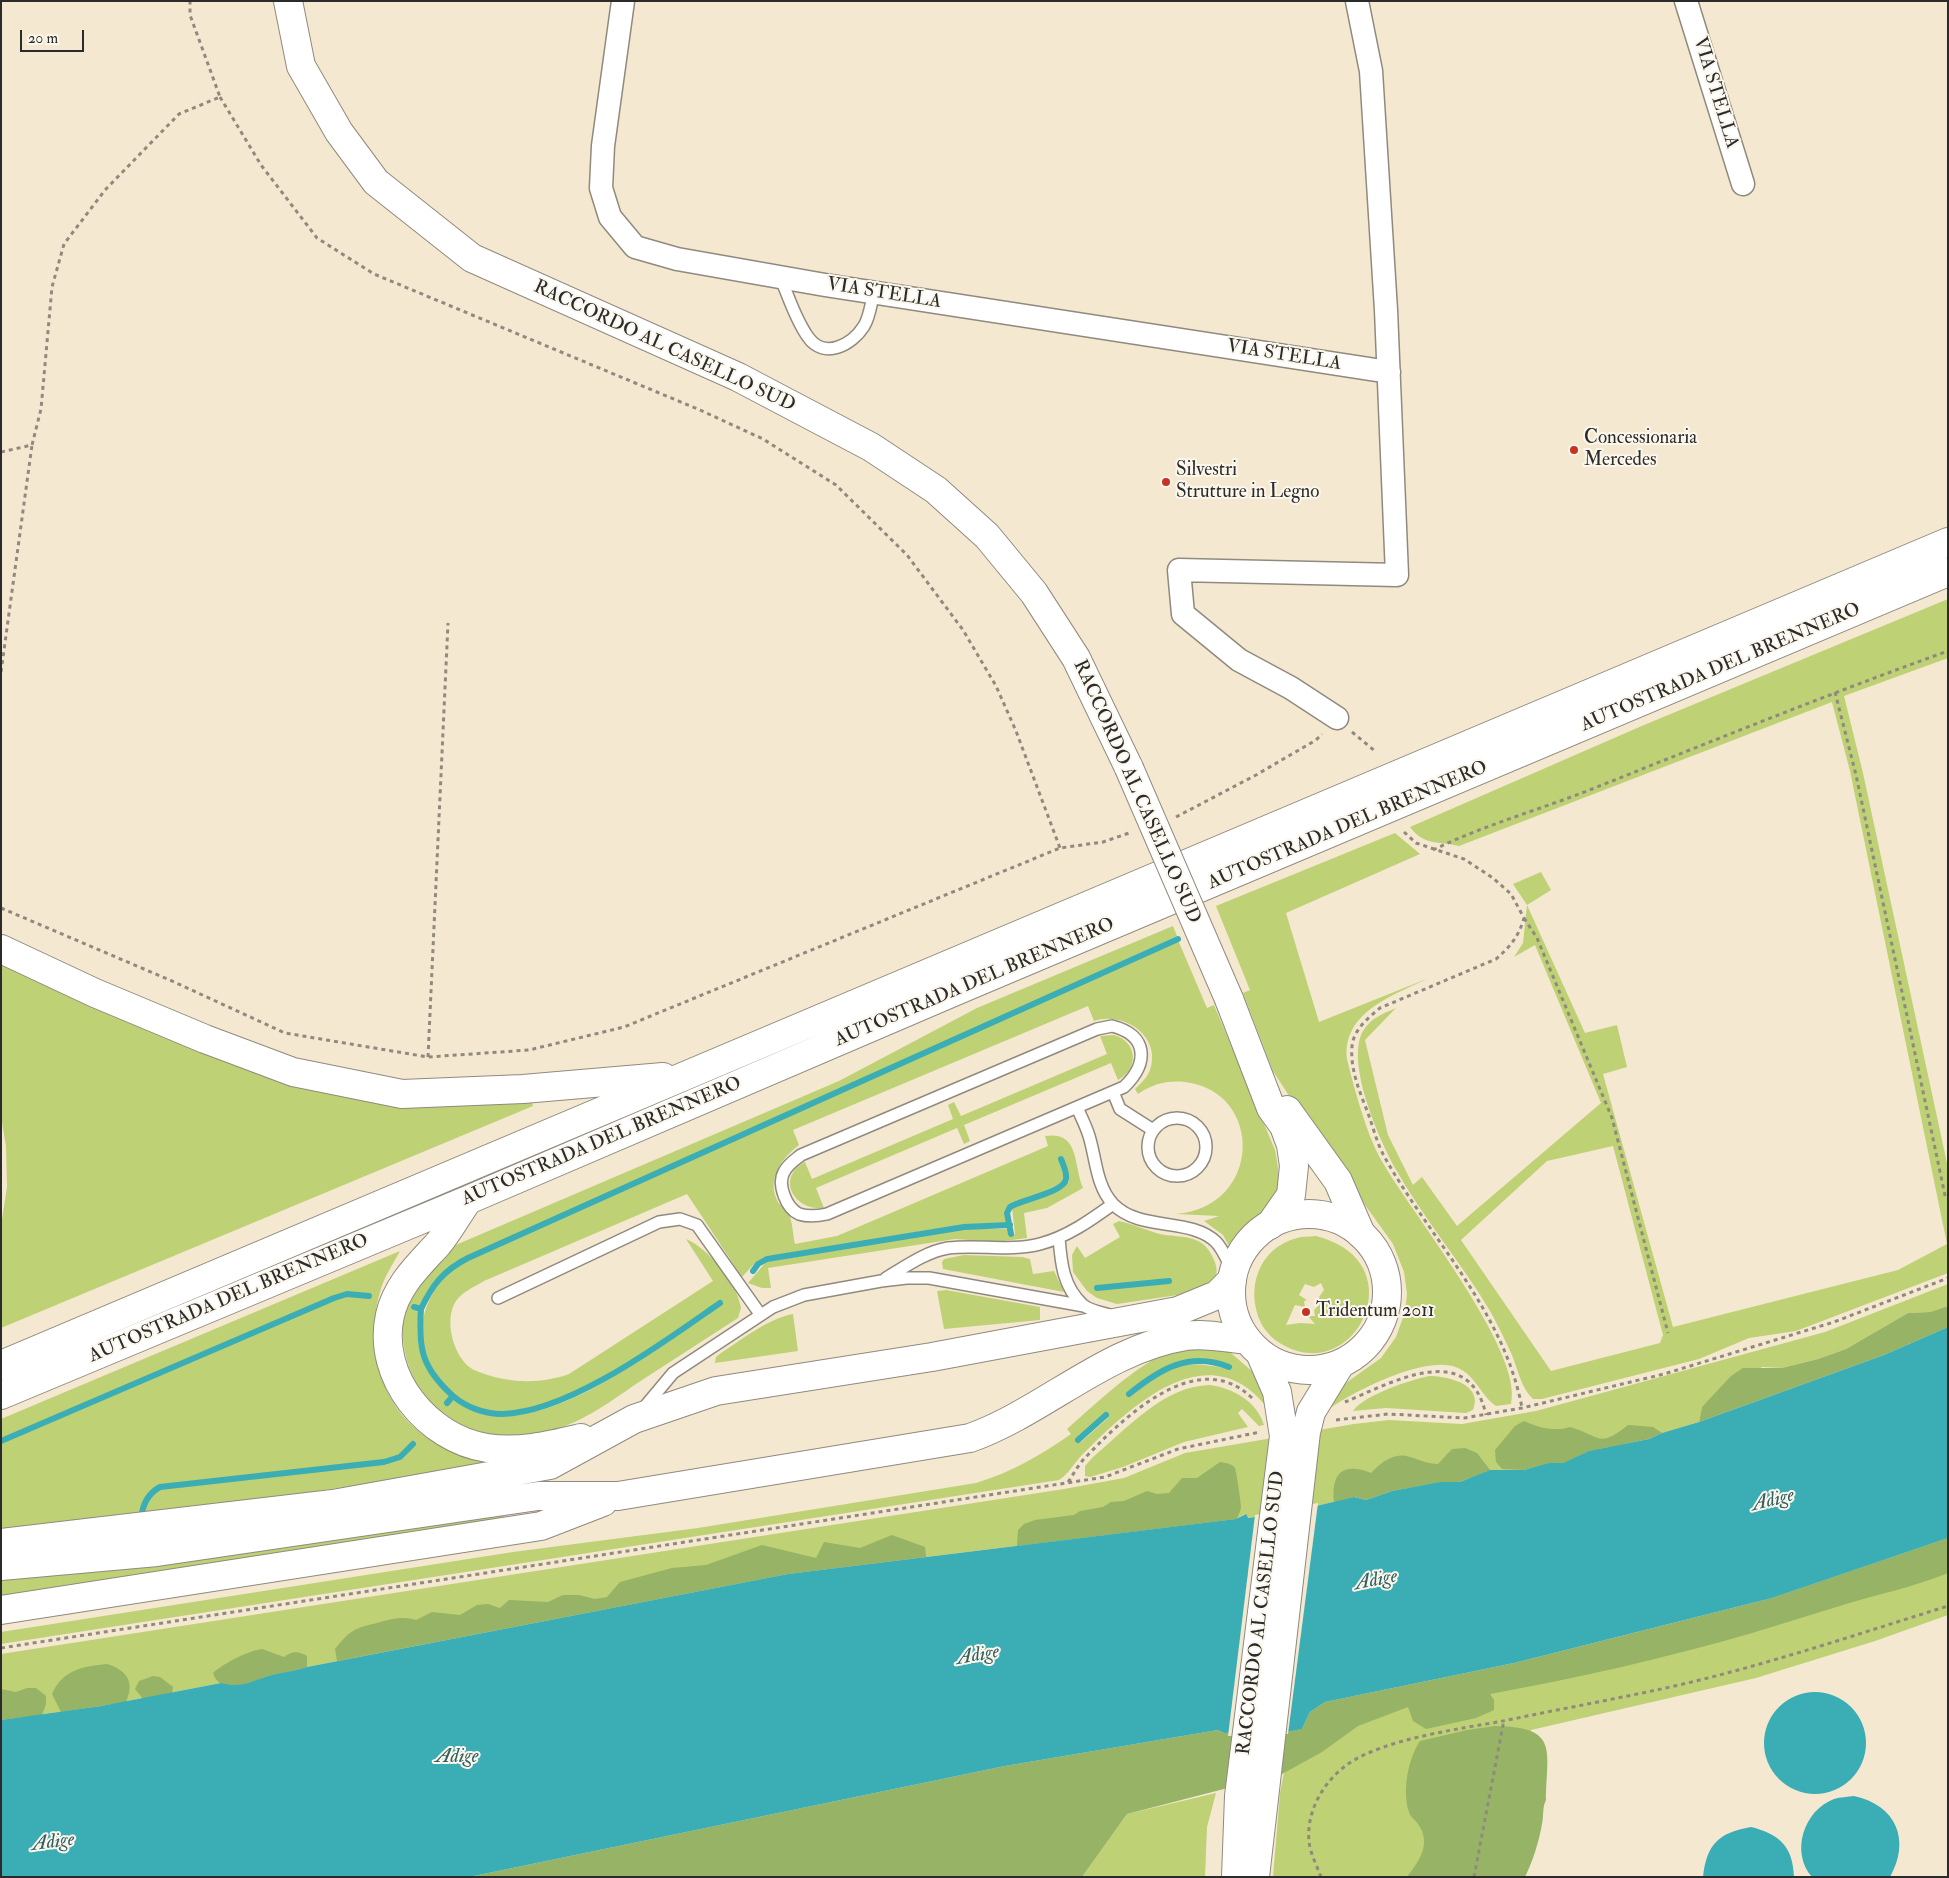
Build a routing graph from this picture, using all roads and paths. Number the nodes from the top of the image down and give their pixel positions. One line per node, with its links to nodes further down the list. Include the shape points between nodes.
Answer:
1 (190, 1): 6 (path, via 190,15)
2 (288, 1): 29 (main road, RACCORDO AL CASELLO SUD, bridge, via 301,66 340,132 376,182 472,258 738,377 871,447 936,490 987,536 1034,593 1071,650 1104,712 1229,999)
3 (623, 1): 8 (street, VIA STELLA, via 603,146 601,188 610,216 635,247 677,259)
4 (1357, 1): 10 (street, via 1371,71)
5 (1686, 1): 7 (street, VIA STELLA)
6 (220, 97): 11 (path, via 179,114 105,190 64,244 52,287 41,409); 24 (path, via 261,165 317,238 374,274 700,410 763,439 836,485 907,555 963,630 996,686)
7 (1743, 184)
8 (780, 277): 9 (street, VIA STELLA); 9 (lane, via 808,338 828,350 844,346 855,337 865,324)
9 (874, 292): 10 (street, VIA STELLA)
10 (1389, 372): 19 (street, via 1397,576 1179,570 1183,614 1239,660)
11 (32, 445): 12 (path); 17 (path)
12 (1, 452)
13 (1948, 542): 31 (main road, AUTOSTRADA DEL BRENNERO)
14 (1948, 572): 35 (main road, AUTOSTRADA DEL BRENNERO)
15 (448, 623): 30 (path)
16 (1948, 651): 18 (path)
17 (1, 672)
18 (1835, 692): 25 (path, via 1572,797 1464,835); 36 (path, via 1856,775)
19 (1337, 718): 20 (path); 21 (path, via 1316,740 1256,776)
20 (1375, 751)
21 (1172, 818)
22 (1141, 829): 24 (path, via 1103,842)
23 (1404, 832): 25 (path, via 1416,843)
24 (1060, 848): 30 (path, via 624,1027 529,1050)
25 (1433, 850): 27 (path, via 1464,859 1493,878 1511,894)
26 (1, 908): 30 (path, via 285,1033)
27 (1524, 918): 48 (path, via 1537,938 1612,1118); 55 (path, via 1520,934 1496,959 1380,1008 1365,1020 1352,1045 1360,1094 1383,1155 1479,1302 1510,1360)
28 (1, 949): 31 (main road, via 196,1036 293,1072 402,1094 523,1089)
29 (1248, 1053): 38 (main road, RACCORDO AL CASELLO SUD, via 1272,1108 1284,1126 1294,1166 1291,1195); 39 (main road, RACCORDO AL CASELLO SUD, via 1338,1181)
30 (428, 1057)
31 (686, 1076): 50 (main road, AUTOSTRADA DEL BRENNERO)
32 (1113, 1092): 33 (lane); 33 (lane, via 1133,1078 1142,1057 1134,1036 1112,1026 1097,1029 801,1155 782,1174 783,1192 791,1208 799,1214 827,1214); 34 (lane, via 1120,1109)
33 (1077, 1107): 37 (lane, via 1089,1135 1098,1175)
34 (1153, 1130): 34 (lane, via 1165,1120 1175,1117 1193,1122 1205,1137 1206,1147 1200,1165 1184,1175 1165,1174 1157,1168 1148,1151)
35 (468, 1200): 52 (main road, AUTOSTRADA DEL BRENNERO); 59 (main road, via 438,1243 406,1277 396,1299 390,1316 389,1336 398,1382 423,1416 453,1437 475,1446 532,1448)
36 (1946, 1200)
37 (1114, 1204): 40 (lane); 41 (lane, via 1142,1219 1197,1231 1217,1242)
38 (1270, 1225): 39 (main road, RACCORDO AL CASELLO SUD, via 1289,1217 1314,1214 1341,1221); 41 (main road, RACCORDO AL CASELLO SUD, via 1244,1249)
39 (1361, 1234): 51 (main road, RACCORDO AL CASELLO SUD, via 1383,1266 1386,1303 1374,1336)
40 (1058, 1238): 43 (lane, via 1023,1248 946,1249 916,1260); 45 (lane, via 1066,1284)
41 (1233, 1276): 47 (main road, via 1217,1295 1202,1302 1178,1311); 49 (main road, RACCORDO AL CASELLO SUD, via 1233,1312)
42 (1948, 1278): 55 (path, via 1834,1322 1664,1374)
43 (881, 1281): 45 (lane, via 944,1279); 46 (lane, via 804,1295)
44 (498, 1298): 46 (lane, via 659,1222 680,1219 697,1225)
45 (1084, 1306): 47 (lane)
46 (760, 1314): 57 (lane, via 673,1373)
47 (1126, 1321): 57 (main road, via 716,1392)
48 (1668, 1333)
49 (1254, 1347): 51 (main road, RACCORDO AL CASELLO SUD, via 1283,1366 1303,1370); 60 (main road, RACCORDO AL CASELLO SUD, via 1277,1392); 62 (main road, via 1203,1335 1187,1336 1144,1348 1109,1363 997,1428 970,1438)
50 (1, 1364)
51 (1342, 1364): 60 (main road, RACCORDO AL CASELLO SUD, via 1311,1412)
52 (1, 1395)
53 (1258, 1404): 61 (path, via 1247,1394 1216,1380 1195,1380 1175,1386 1161,1392 1126,1421 1082,1462)
54 (1342, 1404): 56 (path, via 1417,1374 1437,1370 1458,1375 1467,1381)
55 (1522, 1408): 56 (path)
56 (1486, 1415): 58 (path, via 1464,1418 1388,1414)
57 (634, 1419): 59 (main road)
58 (1336, 1420)
59 (607, 1432): 63 (main road, via 550,1466)
60 (1285, 1433): 61 (path, via 1178,1449 1105,1477); 70 (main road, RACCORDO AL CASELLO SUD, via 1239,1796); 71 (main road, RACCORDO AL CASELLO SUD)
61 (1067, 1483): 68 (path)
62 (618, 1496): 63 (main road, via 538,1496); 67 (main road, via 541,1526)
63 (156, 1539): 64 (main road); 65 (main road)
64 (1, 1543)
65 (1, 1566)
66 (1948, 1606): 69 (path, via 1744,1669 1648,1692)
67 (1, 1610)
68 (1, 1648)
69 (1504, 1720): 72 (path, via 1372,1751 1348,1764 1321,1792 1311,1812 1309,1841); 73 (path)
70 (1236, 1877)
71 (1254, 1877)
72 (1321, 1877)
73 (1474, 1877)

